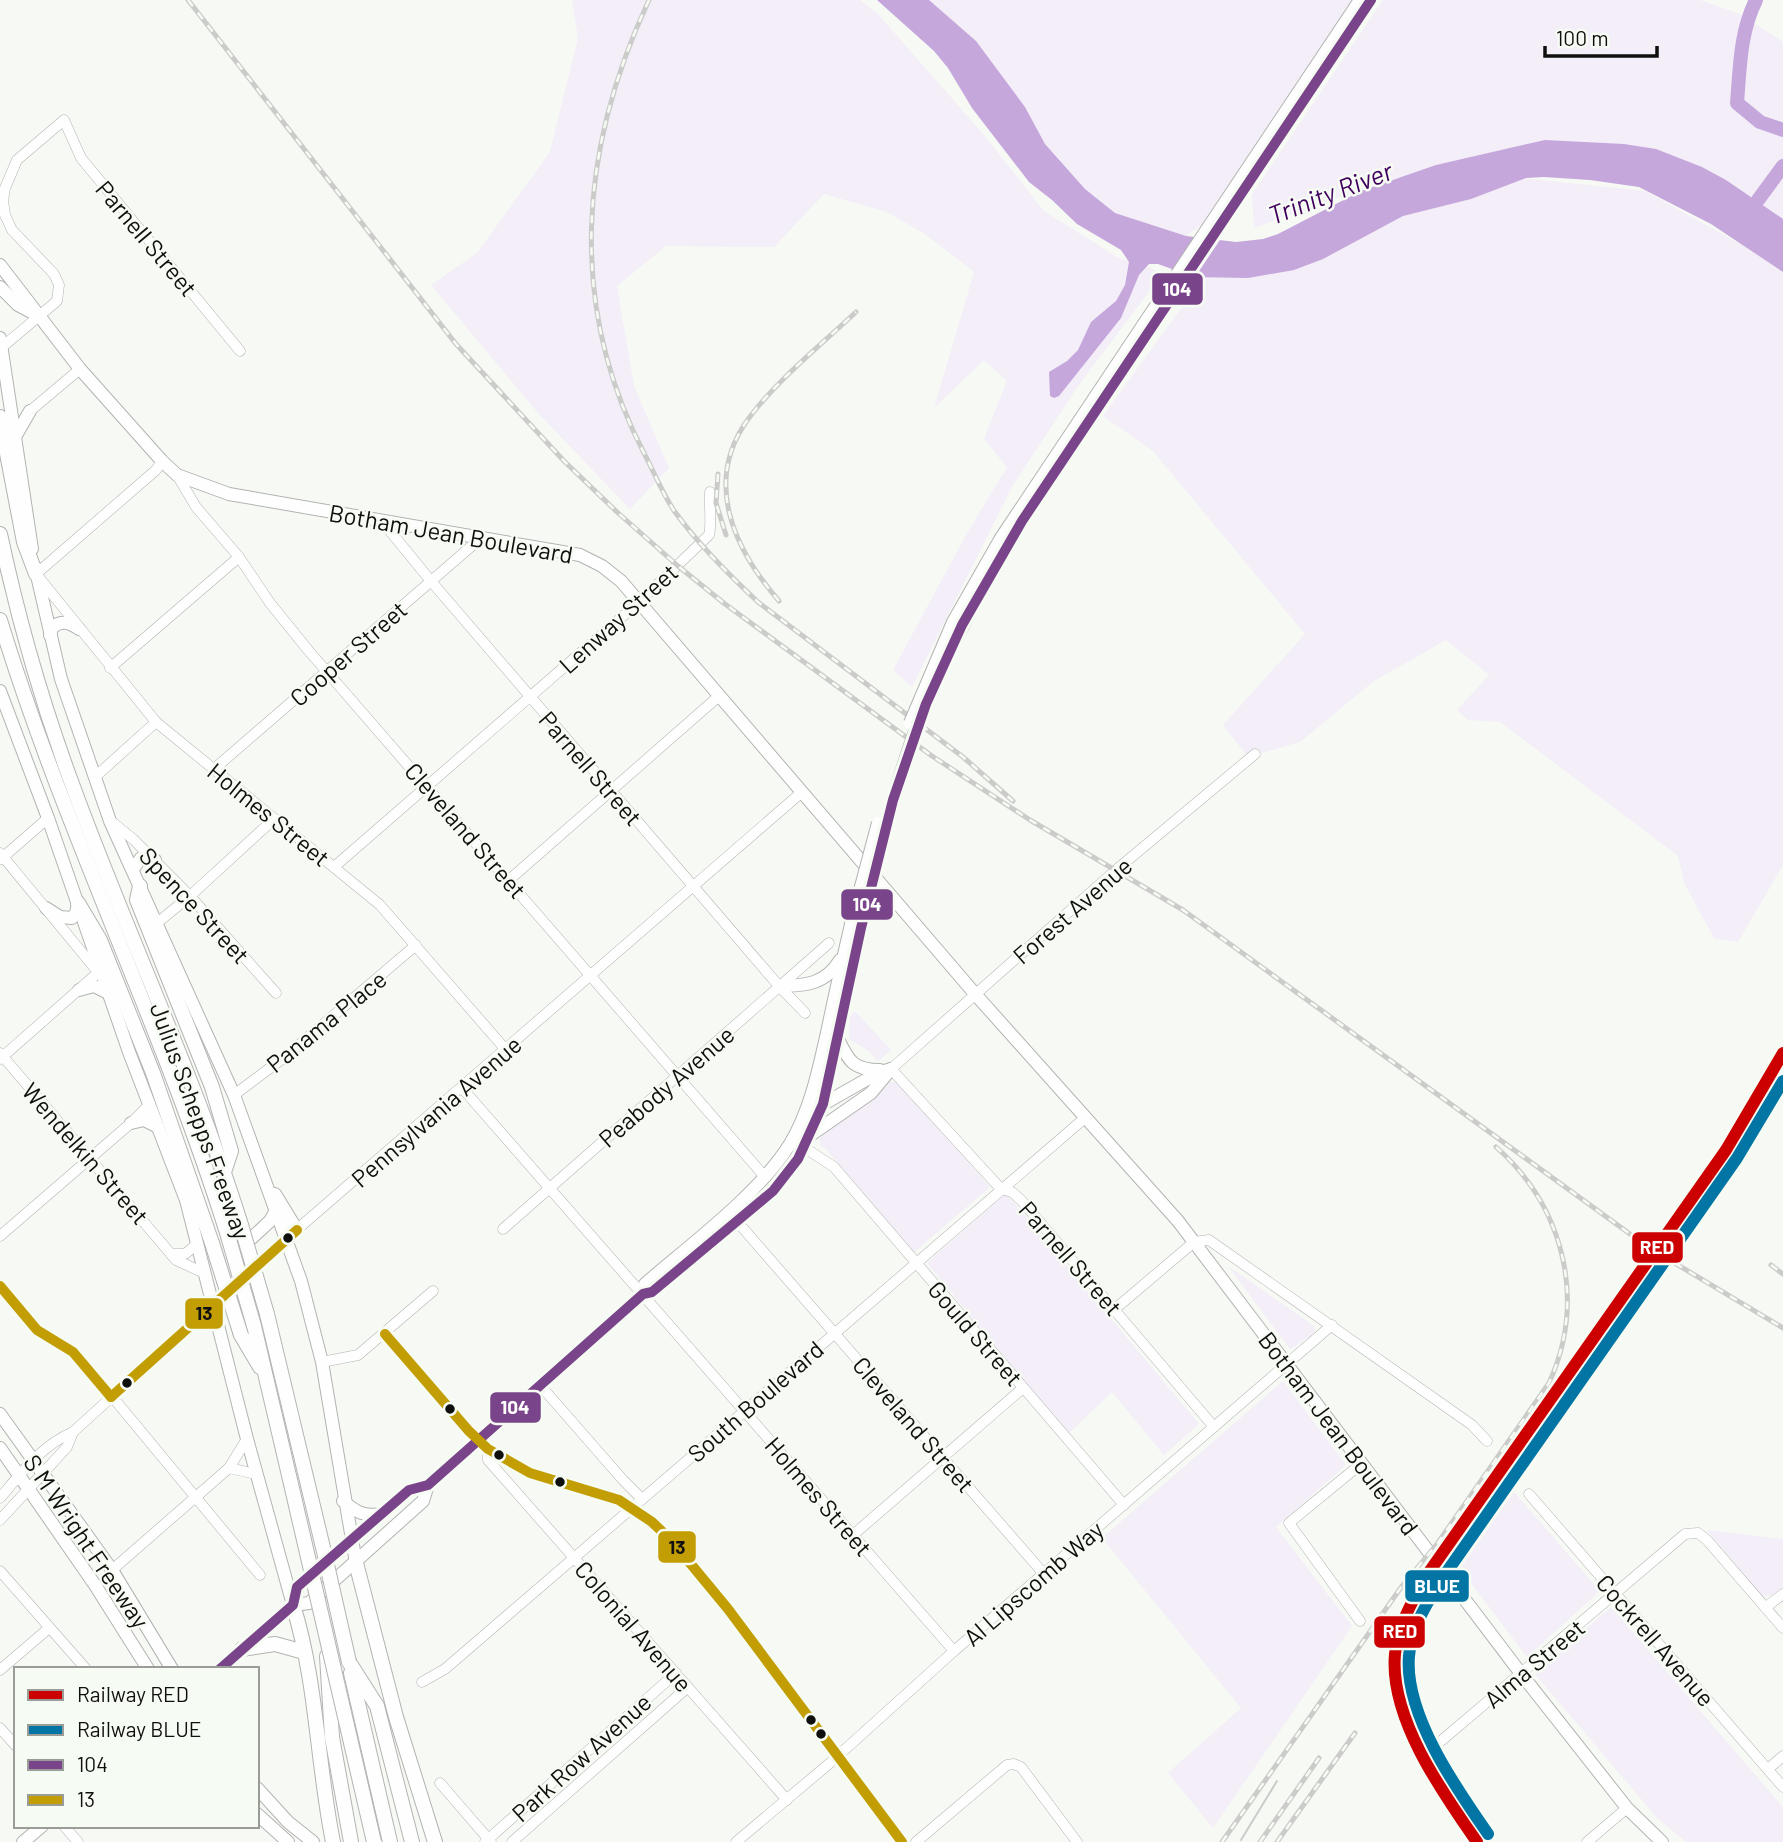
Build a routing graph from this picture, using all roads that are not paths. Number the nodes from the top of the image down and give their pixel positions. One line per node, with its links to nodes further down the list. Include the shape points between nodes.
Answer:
1 (1360, 0): 51 (main road, bridge, via 976,579 916,705 893,771)
2 (1371, 0): 51 (main road, bridge, via 1022,521 978,594 913,737)
3 (0, 265): 5 (main road, Botham Jean Boulevard)
4 (0, 286): 5 (main road, via 18,305)
5 (38, 316): 6 (street); 7 (street, Parnell Street, via 57,301 59,285 12,230 5,215 5,188 17,160 64,120 81,158); 8 (main road, Botham Jean Boulevard)
6 (1, 343): 10 (main road, Julius Schepps Freeway)
7 (240, 351)
8 (80, 369): 9 (street); 12 (main road, Botham Jean Boulevard)
9 (30, 411): 10 (main road); 11 (main road)
10 (6, 415): 11 (main road, Julius Schepps Freeway); 19 (highway, via 24,542)
11 (15, 437): 19 (main road, Julius Schepps Freeway)
12 (162, 461): 13 (main road, Botham Jean Boulevard); 19 (street)
13 (177, 475): 15 (main road, Botham Jean Boulevard, via 229,494); 18 (street, Cleveland Street, via 196,507)
14 (710, 492): 21 (street, Lenway Street, via 709,535)
15 (381, 519): 17 (main road, Botham Jean Boulevard); 20 (street, Parnell Street)
16 (0, 534): 81 (highway, Julius Schepps Freeway, via 31,657 71,781)
17 (482, 537): 20 (street, Cooper Street); 21 (main road, Botham Jean Boulevard, via 580,555 602,566)
18 (239, 557): 25 (street); 26 (street, Cleveland Street, via 270,603)
19 (36, 574): 23 (street, Holmes Street); 24 (main road, Julius Schepps Freeway)
20 (430, 580): 26 (street, Cooper Street); 28 (street, Parnell Street)
21 (639, 602): 28 (street, Lenway Street); 29 (main road, Botham Jean Boulevard)
22 (0, 621): 108 (highway, Julius Schepps Freeway, bridge, via 47,762 188,1119 228,1236)
23 (79, 629): 24 (main road, via 61,623); 25 (street, Holmes Street)
24 (50, 635): 33 (main road, Julius Schepps Freeway)
25 (110, 668): 30 (street, Holmes Street)
26 (327, 671): 32 (street, Cooper Street); 34 (street, Cleveland Street)
27 (0, 693): 37 (main road, Julius Schepps Freeway)
28 (529, 696): 34 (street, Lenway Street); 35 (street, Parnell Street)
29 (719, 696): 35 (street); 36 (main road, Botham Jean Boulevard)
30 (156, 722): 32 (street, Holmes Street); 33 (street)
31 (1255, 754): 61 (street, Forest Avenue)
32 (214, 769): 38 (street, Holmes Street)
33 (95, 777): 39 (main road, Julius Schepps Freeway)
34 (427, 785): 42 (street, Lenway Street); 44 (street, Cleveland Street)
35 (612, 791): 44 (street); 46 (street, Parnell Street)
36 (802, 792): 46 (street, Pennsylvania Avenue); 61 (main road, Botham Jean Boulevard)
37 (48, 818): 40 (street); 48 (main road, Julius Schepps Freeway)
38 (274, 819): 42 (street, Holmes Street); 47 (street)
39 (110, 821): 41 (street, Spence Street); 43 (main road, Julius Schepps Freeway)
40 (1, 856): 49 (street)
41 (155, 860): 43 (main road, via 141,859); 47 (street, Spence Street)
42 (334, 867): 53 (street, Holmes Street, via 380,905)
43 (133, 869): 45 (main road, Julius Schepps Freeway)
44 (509, 880): 56 (street, Cleveland Street)
45 (140, 886): 50 (main road, Julius Schepps Freeway); 81 (highway, via 137,900 199,1049 221,1116 231,1151)
46 (694, 887): 56 (street, Pennsylvania Avenue); 57 (street, Parnell Street)
47 (190, 896): 50 (street); 59 (street, Spence Street)
48 (78, 903): 49 (main road, via 72,918); 55 (main road, Julius Schepps Freeway); 108 (highway, bridge, via 100,940 153,1073 241,1335)
49 (46, 908): 55 (street)
50 (157, 923): 70 (main road, Julius Schepps Freeway)
51 (856, 926): 54 (main road); 63 (main road)
52 (829, 943): 57 (street, Peabody Avenue)
53 (416, 945): 64 (street, Holmes Street); 70 (street, Panama Place)
54 (845, 950): 57 (main road, via 824,979 804,986); 68 (main road)
55 (99, 971): 58 (street); 60 (main road, Julius Schepps Freeway)
56 (592, 976): 64 (street, Pennsylvania Avenue); 67 (street, Cleveland Street)
57 (779, 986): 62 (street, Parnell Street); 67 (street, Peabody Avenue)
58 (79, 990): 60 (main road, via 94,986); 65 (street)
59 (276, 993)
60 (110, 994): 71 (main road, Julius Schepps Freeway)
61 (976, 995): 66 (street, Forest Avenue); 75 (main road, Botham Jean Boulevard)
62 (805, 1013)
63 (838, 1040): 66 (main road, via 846,1056 859,1067); 72 (main road)
64 (506, 1050): 69 (street, Pennsylvania Avenue)
65 (1, 1057): 80 (street, Wendelkin Street)
66 (891, 1069): 72 (main road); 73 (main road); 85 (street, Parnell Street)
67 (677, 1076): 83 (street, Cleveland Street); 84 (street, Peabody Avenue)
68 (815, 1083): 72 (main road); 74 (main road)
69 (462, 1088): 84 (street, Holmes Street); 90 (street, Pennsylvania Avenue)
70 (234, 1095): 82 (main road, Julius Schepps Freeway)
71 (150, 1104): 76 (street); 77 (main road, Julius Schepps Freeway)
72 (823, 1104): 73 (main road); 74 (main road); 78 (main road)
73 (855, 1105): 78 (main road)
74 (806, 1111): 83 (main road, via 790,1144)
75 (1086, 1117): 85 (street, South Boulevard); 93 (main road, Botham Jean Boulevard)
76 (131, 1123): 77 (main road, via 144,1120); 80 (street)
77 (158, 1127): 94 (main road, Julius Schepps Freeway)
78 (811, 1134): 79 (main road)
79 (805, 1148): 88 (main road, via 778,1186); 96 (street, Gould Street, via 828,1162)
80 (90, 1159): 91 (street); 95 (street, Wendelkin Street)
81 (224, 1172): 156 (highway, Julius Schepps Freeway, bridge, via 267,1314)
82 (264, 1176): 86 (main road, Julius Schepps Freeway); 90 (main road)
83 (765, 1177): 87 (main road)
84 (549, 1188): 89 (street, Peabody Avenue); 100 (street, Holmes Street)
85 (1001, 1189): 96 (street, South Boulevard); 102 (street, Parnell Street, via 1021,1199)
86 (276, 1210): 92 (main road, Julius Schepps Freeway); 94 (main road, via 270,1222 231,1257 215,1259)
87 (728, 1212): 88 (street, Cleveland Street); 100 (main road, via 645,1284)
88 (738, 1222): 100 (main road, via 652,1292); 104 (street, Cleveland Street)
89 (503, 1229)
90 (297, 1230): 92 (street, Pennsylvania Avenue)
91 (0, 1236)
92 (286, 1239): 101 (street, Pennsylvania Avenue); 106 (main road, Julius Schepps Freeway)
93 (1194, 1242): 102 (street); 103 (street, via 1215,1242); 107 (main road, Botham Jean Boulevard)
94 (198, 1247): 95 (street, via 185,1254); 97 (main road, Julius Schepps Freeway)
95 (171, 1254): 97 (street, Wendelkin Street)
96 (914, 1262): 104 (street, South Boulevard); 110 (street, Gould Street)
97 (204, 1273): 101 (main road, Julius Schepps Freeway)
98 (0, 1286): 111 (street, via 37,1330 74,1352)
99 (433, 1290): 105 (street)
100 (643, 1294): 109 (main road); 112 (street, Holmes Street)
101 (212, 1305): 111 (street, Pennsylvania Avenue); 116 (main road, Julius Schepps Freeway)
102 (1115, 1309): 114 (street, Parnell Street)
103 (1332, 1325): 107 (street, Al Lipscomb Way); 117 (street, via 1472,1425)
104 (835, 1333): 112 (street, South Boulevard); 120 (street, Cleveland Street)
105 (385, 1334): 106 (street, via 358,1355); 118 (main road, Colonial Avenue)
106 (322, 1362): 132 (main road, Julius Schepps Freeway)
107 (1286, 1364): 114 (street, Al Lipscomb Way); 122 (main road, Botham Jean Boulevard)
108 (267, 1380): 152 (highway, Julius Schepps Freeway, bridge)
109 (540, 1385): 118 (main road); 133 (street, via 623,1480)
110 (1023, 1388): 120 (street); 134 (street, Gould Street)
111 (111, 1397): 115 (street, Pennsylvania Avenue); 131 (street)
112 (744, 1410): 133 (street, South Boulevard); 137 (street, Holmes Street)
113 (0, 1414): 121 (main road, S M Wright Freeway)
114 (1213, 1427): 134 (street, Al Lipscomb Way)
115 (73, 1432): 121 (street, Pennsylvania Avenue, via 57,1439); 125 (street, Pennsylvania Avenue, via 67,1447)
116 (247, 1439): 123 (street); 124 (main road, Julius Schepps Freeway)
117 (1487, 1441)
118 (483, 1445): 127 (main road); 133 (main road, via 530,1473); 139 (street, Colonial Avenue, via 488,1460)
119 (0, 1448): 126 (main road, S M Wright Freeway)
120 (943, 1457): 137 (street); 143 (street, Cleveland Street)
121 (33, 1461): 125 (main road, S M Wright Freeway); 126 (street, Pennsylvania Avenue)
122 (1362, 1463): 149 (street, via 1289,1523); 163 (main road, Botham Jean Boulevard)
123 (229, 1468): 124 (street); 131 (street)
124 (256, 1474): 147 (main road, Julius Schepps Freeway)
125 (43, 1475): 128 (street, Pennsylvania Avenue); 141 (main road, S M Wright Freeway)
126 (19, 1476): 128 (main road, S M Wright Freeway); 130 (street, Pennsylvania Avenue)
127 (428, 1485): 135 (main road, via 409,1490); 140 (main road, via 422,1501)
128 (29, 1489): 136 (street, Pennsylvania Avenue); 158 (main road, S M Wright Freeway)
129 (1529, 1494): 145 (street, Cockrell Avenue)
130 (0, 1498)
131 (196, 1498): 141 (street); 144 (street)
132 (344, 1501): 135 (main road, via 365,1515); 138 (main road, Julius Schepps Freeway)
133 (637, 1503): 139 (street, South Boulevard); 169 (main road, via 711,1587)
134 (1124, 1505): 143 (street, Al Lipscomb Way)
135 (382, 1514): 138 (main road)
136 (0, 1520)
137 (853, 1535): 154 (street, Holmes Street)
138 (351, 1543): 140 (main road, Julius Schepps Freeway); 147 (main road, via 297,1587)
139 (574, 1557): 162 (street, Colonial Avenue); 164 (street, South Boulevard, via 445,1669)
140 (356, 1563): 147 (main road, via 309,1604); 191 (highway)
141 (112, 1570): 159 (main road, S M Wright Freeway)
142 (0, 1572): 150 (street)
143 (1044, 1574): 154 (street, Al Lipscomb Way)
144 (260, 1575)
145 (1616, 1594): 148 (street, Alma Street, via 1691,1532 1707,1540); 163 (street, Alma Street); 171 (street, Cockrell Avenue)
146 (1783, 1594): 148 (street)
147 (293, 1605): 153 (main road); 155 (highway)
148 (1766, 1608): 151 (street)
149 (1360, 1621)
150 (50, 1628): 157 (street); 161 (street)
151 (1783, 1628)
152 (326, 1633): 187 (highway, bridge, via 332,1737); 188 (highway, Julius Schepps Freeway, bridge)
153 (242, 1649): 155 (highway, via 275,1644); 160 (main road)
154 (954, 1651): 169 (street, Al Lipscomb Way)
155 (304, 1652): 186 (highway)
156 (349, 1662): 189 (highway, Julius Schepps Freeway); 190 (highway, via 377,1706)
157 (84, 1667)
158 (147, 1667)
159 (171, 1667)
160 (222, 1667)
161 (0, 1670)
162 (676, 1673): 165 (street, Colonial Avenue); 180 (street, Park Row Avenue)
163 (1522, 1675): 167 (street, Alma Street); 176 (main road, Botham Jean Boulevard)
164 (422, 1682)
165 (688, 1687): 175 (street, Colonial Avenue); 192 (street, Park Row Avenue)
166 (0, 1728): 168 (street)
167 (1441, 1741)
168 (14, 1744)
169 (838, 1755): 175 (street, Al Lipscomb Way); 194 (main road)
170 (1783, 1756): 171 (street)
171 (1768, 1769): 173 (street, Cockrell Avenue)
172 (440, 1783): 180 (street)
173 (1783, 1787)
174 (259, 1790): 185 (main road)
175 (787, 1800): 193 (street, Al Lipscomb Way)
176 (1627, 1808): 181 (main road, Botham Jean Boulevard); 197 (street)
177 (259, 1816): 184 (main road)
178 (40, 1828): 182 (main road)
179 (66, 1828): 183 (street)
180 (488, 1841)
181 (1665, 1841)
182 (23, 1842)
183 (78, 1842)
184 (288, 1842)
185 (313, 1842)
186 (333, 1842)
187 (351, 1842)
188 (374, 1842)
189 (390, 1842)
190 (412, 1842)
191 (435, 1842)
192 (512, 1842)
193 (736, 1842)
194 (902, 1842)
195 (916, 1842): 196 (street, via 1007,1765 1014,1764 1021,1767)
196 (1077, 1842)
197 (1587, 1842)

